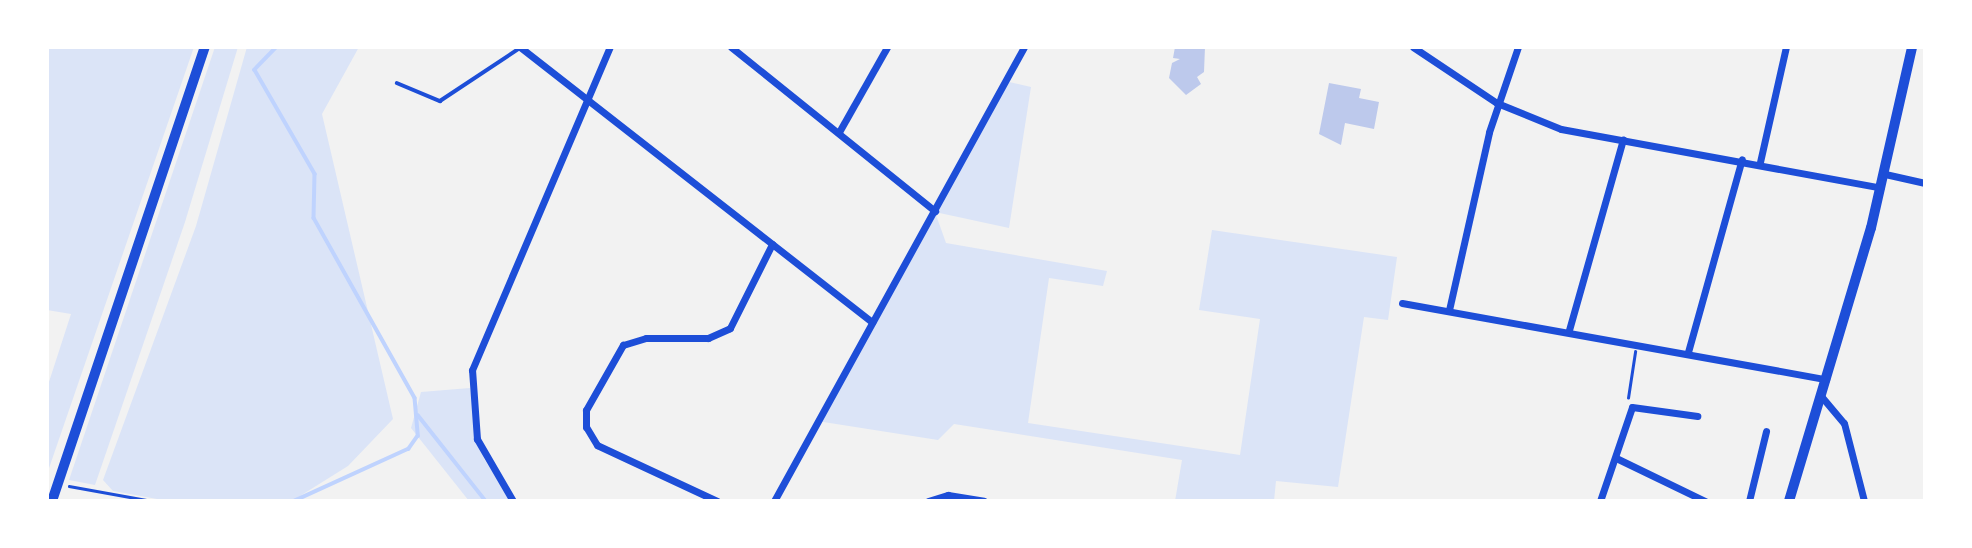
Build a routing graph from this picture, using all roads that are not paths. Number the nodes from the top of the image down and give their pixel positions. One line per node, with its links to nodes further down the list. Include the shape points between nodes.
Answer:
1 (205, 47): 34 (main road)
2 (520, 47): 12 (lane, via 440,101); 13 (street)
3 (610, 47): 13 (street)
4 (731, 47): 15 (street)
5 (887, 47): 15 (street)
6 (1024, 47): 22 (street)
7 (1413, 47): 11 (street)
8 (1518, 47): 14 (street)
9 (1786, 47): 18 (street)
10 (1912, 47): 19 (main road)
11 (1425, 52): 14 (street)
12 (397, 83)
13 (588, 98): 23 (street); 35 (street, via 472,370 477,439)
14 (1497, 103): 16 (street, via 1561,129); 25 (street)
15 (839, 132): 22 (street)
16 (1623, 139): 17 (street); 27 (street)
17 (1742, 159): 18 (street); 28 (street)
18 (1760, 162): 21 (street)
19 (1885, 174): 20 (street); 21 (main road)
20 (1925, 183)
21 (1881, 188): 29 (main road)
22 (935, 211): 26 (street)
23 (772, 244): 26 (street); 36 (street, via 730,328 708,338 629,342 612,355 586,410 586,427 597,445)
24 (1402, 303): 25 (street)
25 (1449, 310): 27 (street)
26 (872, 322): 37 (street)
27 (1569, 330): 28 (street)
28 (1688, 352): 29 (street)
29 (1826, 379): 30 (main road)
30 (1821, 396): 43 (main road); 44 (street, via 1844,422)
31 (1697, 415): 33 (street, via 1632,407)
32 (1766, 432): 42 (street)
33 (1616, 458): 40 (street); 41 (street)
34 (52, 501)
35 (513, 501)
36 (717, 501)
37 (774, 501)
38 (928, 501): 39 (street, via 948,495)
39 (985, 501)
40 (1600, 501)
41 (1705, 501)
42 (1749, 501)
43 (1788, 501)
44 (1864, 501)

